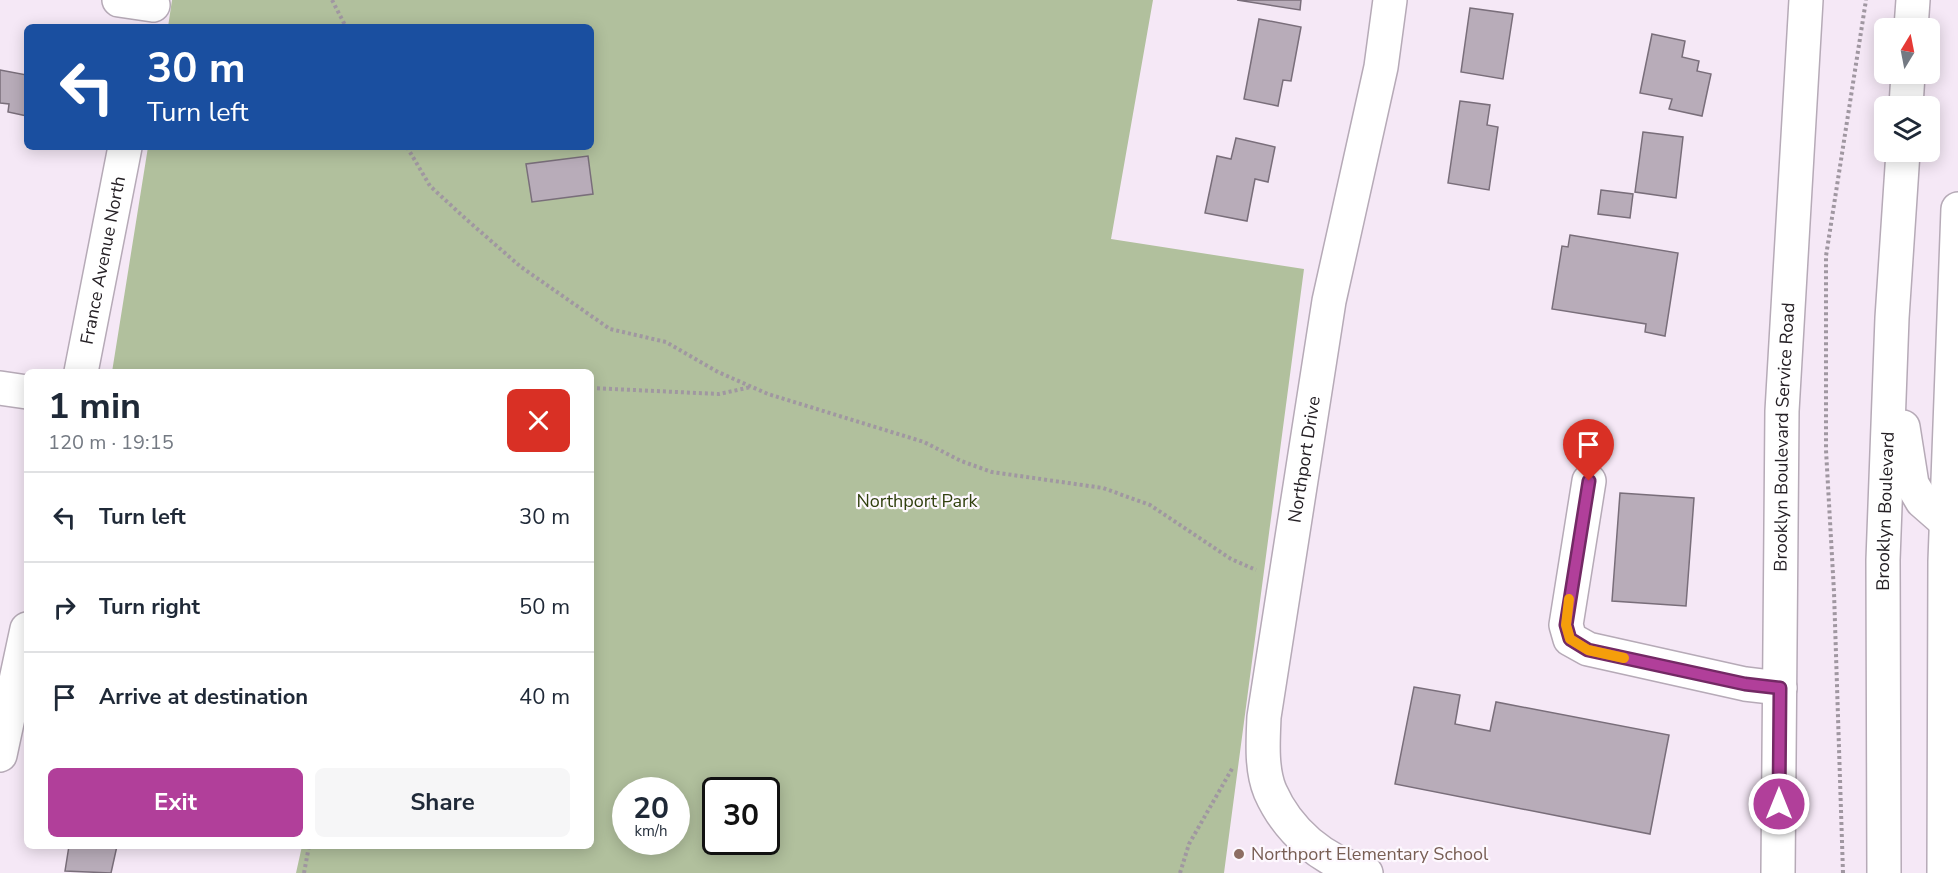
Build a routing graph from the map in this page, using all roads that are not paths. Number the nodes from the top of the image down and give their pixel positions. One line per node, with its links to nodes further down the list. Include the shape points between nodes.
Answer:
1 (119, 0): 5 (street)
2 (1390, 0): 20 (street, Northport Drive, via 1381,67 1329,301 1264,717 1263,753 1269,790 1288,821 1313,848 1347,868)
3 (1806, 0): 18 (street, Brooklyn Boulevard Service Road, via 1782,411)
4 (1913, 0): 6 (street)
5 (152, 11)
6 (1912, 18)
7 (124, 150): 11 (street, France Avenue North)
8 (1902, 162): 10 (street, Brooklyn Boulevard)
9 (1958, 209): 14 (street)
10 (1892, 318): 16 (street, via 1912,484 1922,501); 22 (street, Brooklyn Boulevard, via 1883,560)
11 (82, 369)
12 (0, 388): 13 (street)
13 (24, 392)
14 (1953, 435): 16 (street)
15 (1589, 481): 18 (street, via 1566,625 1570,639 1588,650)
16 (1952, 522): 23 (street)
17 (24, 645): 19 (street)
18 (1780, 688): 21 (street, Brooklyn Boulevard Service Road)
19 (0, 755)
20 (1366, 873)
21 (1778, 873)
22 (1884, 873)
23 (1944, 873)

